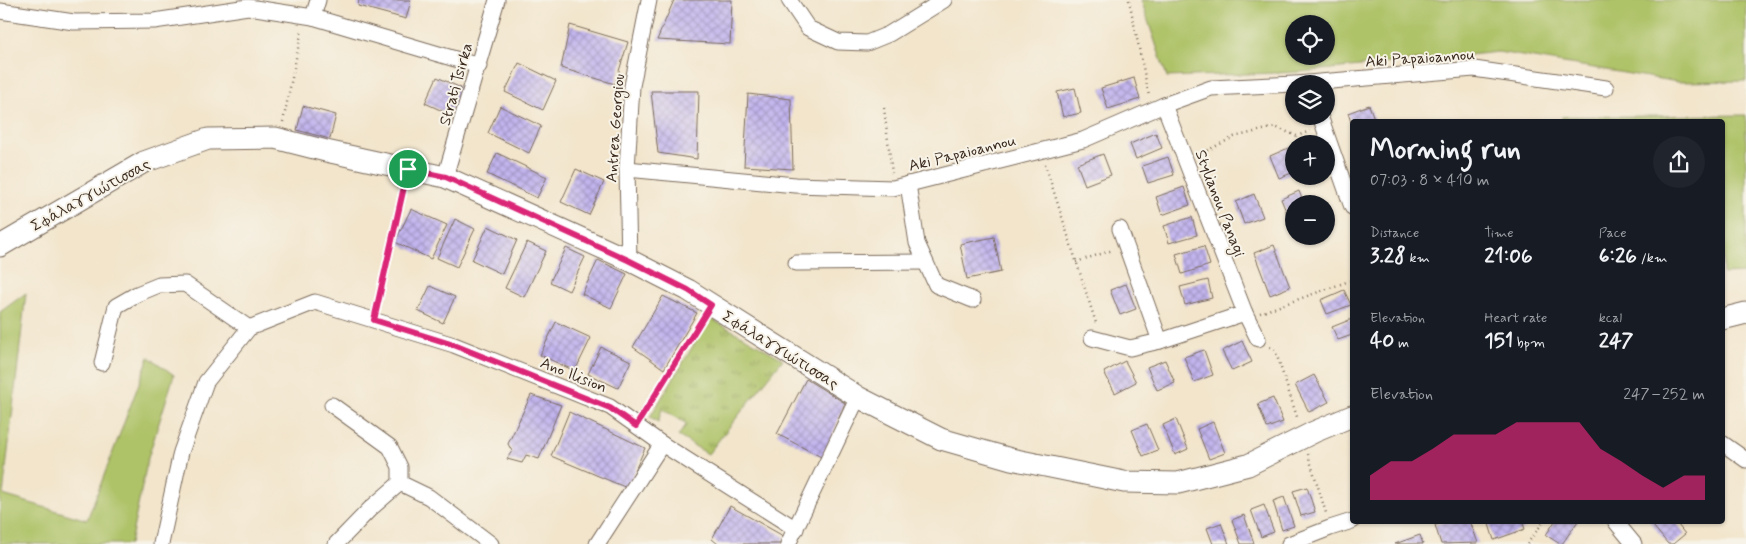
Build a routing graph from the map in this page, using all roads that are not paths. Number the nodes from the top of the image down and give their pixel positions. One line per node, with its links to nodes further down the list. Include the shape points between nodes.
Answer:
1 (318, 0): 7 (street)
2 (497, 0): 8 (street, Strati Tsirka)
3 (649, 0): 14 (street, Antrea Georgiou, via 632,86)
4 (789, 0): 5 (street, via 808,28 838,42 867,43 889,34)
5 (944, 0)
6 (0, 11): 7 (street, via 74,22 154,21 248,7)
7 (309, 16): 8 (street)
8 (479, 66): 15 (street, Strati Tsirka)
9 (1335, 82): 11 (street, Aki Papaioannou, via 1474,69)
10 (1285, 84): 12 (street, Aki Papaioannou, via 1211,88)
11 (1606, 88)
12 (1158, 108): 16 (street, Aki Papaioannou, via 1083,140); 25 (street, Stylianou Panagi, via 1186,162)
13 (1322, 125): 17 (street)
14 (627, 169): 16 (street, Aki Papaioannou, via 795,185 893,188); 20 (street, Antrea Georgiou)
15 (446, 177): 19 (street, Σφάλαγγιώτισσας, via 275,138 208,139 144,162); 20 (street, Σφάλαγγιώτισσας)
16 (908, 184): 21 (street, via 917,243)
17 (1350, 202)
18 (1120, 229): 30 (street)
19 (0, 246)
20 (628, 260): 32 (street, Σφάλαγγιώτισσας, via 688,290)
21 (925, 262): 22 (street); 23 (street, via 936,285)
22 (796, 263)
23 (973, 300)
24 (1746, 313): 26 (street)
25 (1246, 315): 29 (street, Stylianou Panagi); 30 (street)
26 (1725, 318)
27 (248, 328): 31 (street, via 185,284 159,285 116,306); 35 (street, Ano Ilision, via 315,302 454,345 610,408); 43 (street, via 206,382 181,452)
28 (1097, 339): 30 (street, via 1130,348)
29 (1258, 339)
30 (1160, 341)
31 (102, 362)
32 (858, 397): 34 (street, Σφάλαγγιώτισσας, via 941,439 1011,460 1124,482 1178,483 1248,466); 41 (street)
33 (332, 405): 38 (street, via 390,447 400,467)
34 (1350, 417)
35 (662, 444): 41 (street, Ano Ilision); 46 (street)
36 (1725, 445): 37 (street)
37 (1746, 460)
38 (400, 483): 44 (street); 45 (street, via 429,497)
39 (1350, 522): 42 (street)
40 (1617, 524): 49 (street)
41 (796, 529): 47 (street)
42 (1305, 541): 48 (street)
43 (161, 544)
44 (336, 544)
45 (491, 544)
46 (597, 544)
47 (788, 544)
48 (1289, 544)
49 (1634, 544)

